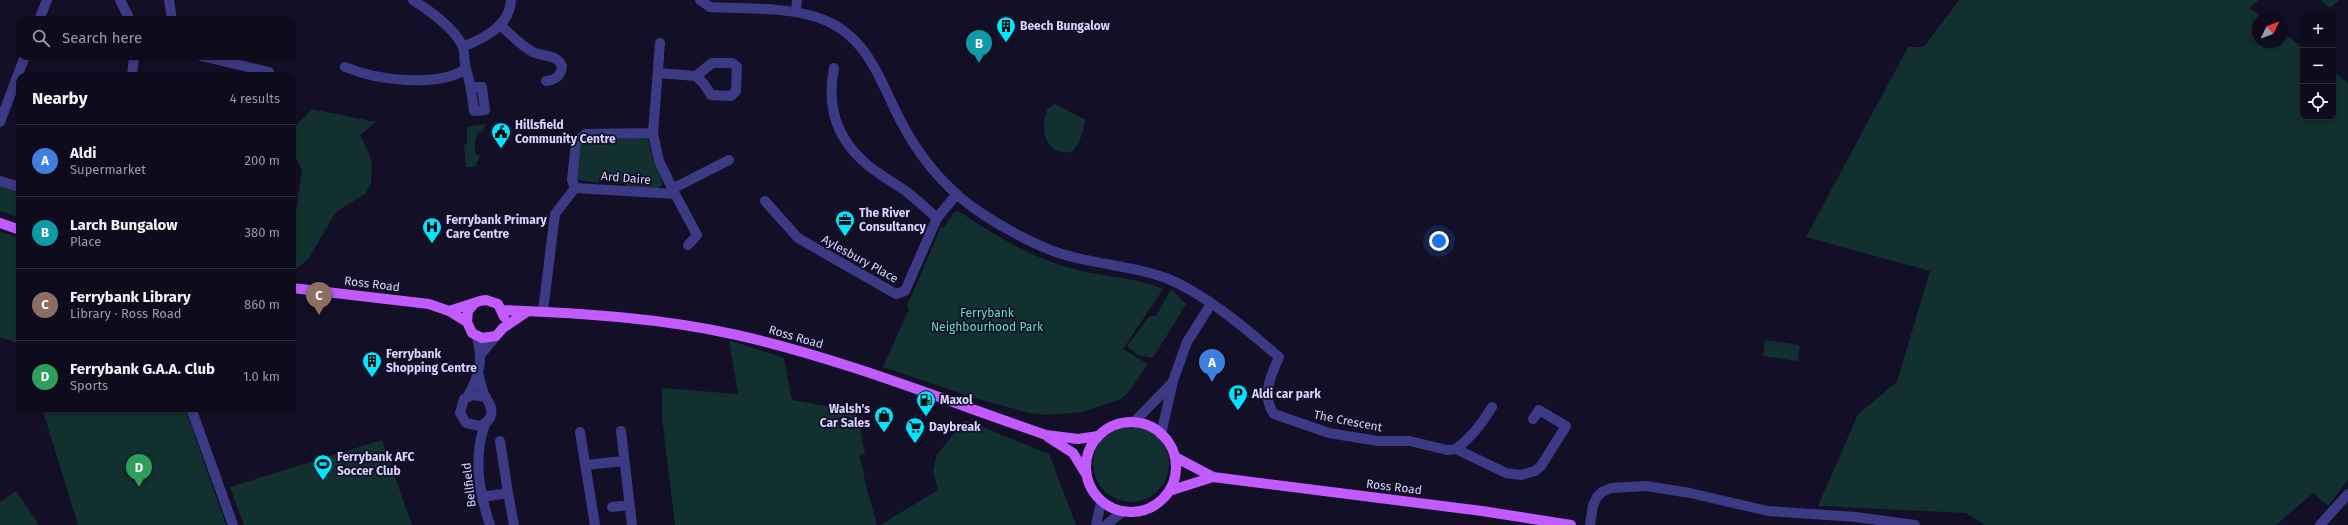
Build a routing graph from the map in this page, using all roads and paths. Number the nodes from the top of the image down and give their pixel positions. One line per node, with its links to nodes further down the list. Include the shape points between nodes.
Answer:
1 (46, 0): 9 (street)
2 (120, 0): 10 (street)
3 (169, 0): 11 (street)
4 (414, 0): 14 (street, via 446,25)
5 (511, 0): 12 (street, via 508,15)
6 (700, 0): 8 (street, via 710,6)
7 (797, 0): 8 (street)
8 (796, 12): 36 (street, via 831,23 848,35 868,55 913,142 936,174)
9 (40, 16)
10 (128, 16)
11 (171, 16)
12 (501, 26): 14 (street); 27 (street, via 530,51 560,61 562,66 559,77 554,81)
13 (660, 43): 24 (street, Ard Daire)
14 (463, 47): 20 (street)
15 (23, 60): 21 (street)
16 (134, 60): 22 (street)
17 (218, 60): 23 (street)
18 (345, 67): 20 (street, via 362,74 410,79 451,77)
19 (834, 68): 38 (street, via 831,97 833,116 843,138 862,161 907,192)
20 (466, 69): 28 (street)
21 (19, 72)
22 (132, 72)
23 (269, 72)
24 (659, 73): 25 (street); 30 (street, Ard Daire)
25 (696, 76)
26 (16, 80): 29 (street)
27 (546, 81)
28 (471, 87)
29 (0, 122)
30 (653, 132): 34 (street, via 586,134 580,137 576,142 572,180); 35 (street, Ard Daire, via 659,161)
31 (729, 160): 35 (street, Ard Daire)
32 (0, 181): 33 (street)
33 (16, 186)
34 (575, 188): 35 (street, Ard Daire); 48 (street, via 555,214)
35 (674, 191): 41 (street, Ard Daire, via 697,235)
36 (956, 195): 38 (street); 44 (street, via 1006,228 1034,242 1071,257 1147,271 1169,279)
37 (765, 201): 38 (street, Aylesbury Place, via 798,238 896,294 905,291 908,286)
38 (937, 218)
39 (0, 223): 40 (main road)
40 (16, 229)
41 (688, 245)
42 (296, 288): 46 (main road, Ross Road, via 396,299 429,304)
43 (474, 304): 45 (main road, via 486,300 493,301); 46 (main road); 49 (main road, via 468,311)
44 (1211, 304): 54 (street, via 1188,342); 70 (street, The Crescent, via 1246,328 1280,357 1268,389 1270,408 1274,414 1329,433 1378,442 1410,440 1447,450)
45 (503, 310): 47 (main road, Ross Road); 50 (main road, via 505,319)
46 (449, 311): 49 (main road, Ross Road)
47 (528, 311): 48 (main road, Ross Road); 50 (main road)
48 (542, 311): 65 (main road, Ross Road, via 665,323 766,342 834,362)
49 (466, 322): 51 (main road)
50 (500, 332): 51 (main road, via 488,338); 52 (street)
51 (477, 337): 52 (street)
52 (481, 354): 53 (street)
53 (479, 376): 55 (street); 56 (street)
54 (1173, 381): 60 (street); 66 (street)
55 (468, 396): 56 (street, via 477,394); 62 (street, via 461,404 460,413)
56 (486, 397): 61 (street, via 492,411 489,421)
57 (1492, 407): 70 (street, via 1469,440)
58 (192, 412): 84 (street)
59 (1533, 419): 70 (street, The Crescent, via 1539,410 1566,426 1541,466 1528,475 1506,473)
60 (1134, 422): 66 (main road, via 1152,428); 67 (main road, via 1112,426)
61 (485, 424): 62 (street); 68 (street, Bellfield)
62 (469, 425): 68 (street, Bellfield)
63 (621, 431): 72 (street)
64 (580, 432): 73 (street)
65 (1046, 435): 67 (main road, via 1078,439); 74 (main road, via 1073,453)
66 (1161, 435): 71 (main road, via 1171,446)
67 (1098, 436): 74 (main road, via 1088,453)
68 (479, 441): 79 (street, Bellfield)
69 (500, 441): 77 (street)
70 (1456, 449)
71 (1175, 457): 75 (main road); 76 (main road, via 1176,473)
72 (624, 461): 73 (street); 81 (street)
73 (586, 465): 87 (street)
74 (1086, 474): 80 (main road, via 1091,488)
75 (1213, 477): 76 (main road); 91 (main road, Ross Road, via 1482,511)
76 (1169, 491): 83 (main road, via 1149,509 1132,513)
77 (508, 493): 79 (street); 86 (street)
78 (2348, 494): 94 (street)
79 (482, 497): 85 (street, Bellfield)
80 (1101, 502): 83 (main road); 89 (street)
81 (630, 505): 82 (street); 88 (street)
82 (612, 507)
83 (1123, 511): 90 (street)
84 (233, 525)
85 (490, 525)
86 (514, 525)
87 (595, 525)
88 (632, 525)
89 (1096, 525)
90 (1106, 525)
91 (1571, 525)
92 (1590, 525): 93 (street, via 1593,506 1602,492 1611,488 1646,486 1768,511 1856,517)
93 (1915, 525)
94 (2320, 525)

